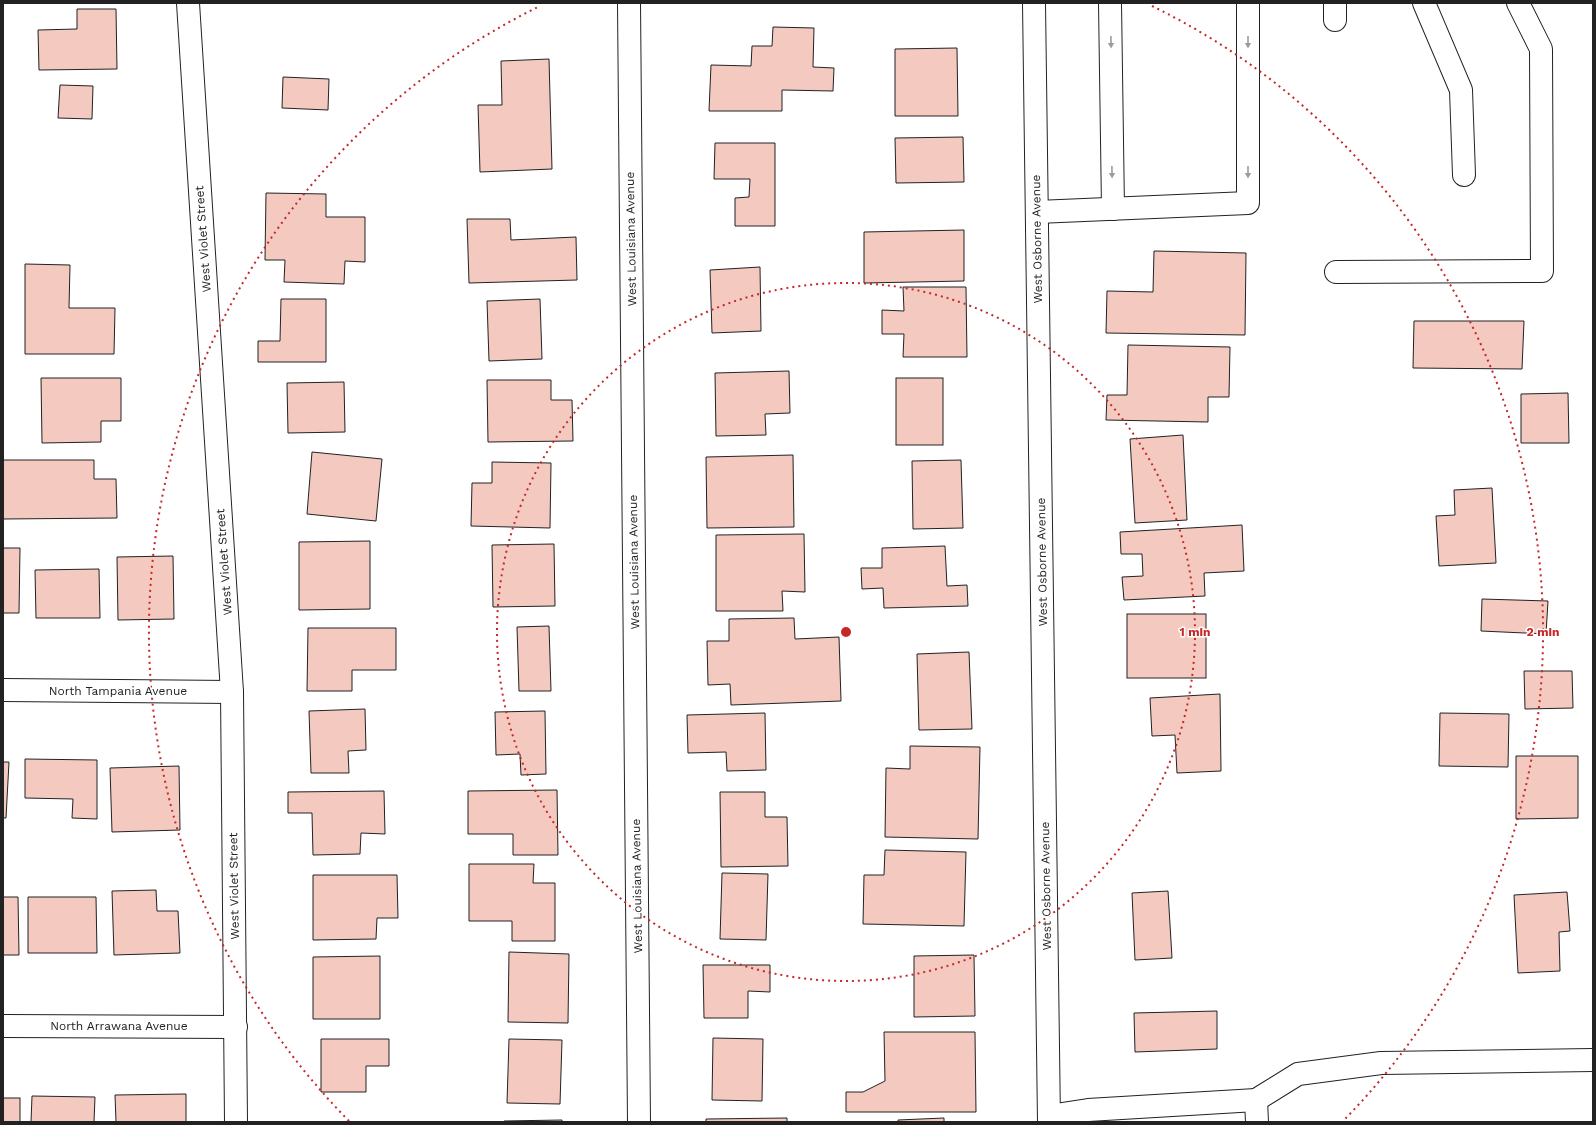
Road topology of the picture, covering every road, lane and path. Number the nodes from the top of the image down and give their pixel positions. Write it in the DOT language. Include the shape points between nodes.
graph roads {
  1 [pos="188,3"];
  2 [pos="629,3"];
  3 [pos="1034,3"];
  4 [pos="1110,3"];
  5 [pos="1248,3"];
  6 [pos="1424,3"];
  7 [pos="1518,3"];
  8 [pos="1464,175"];
  9 [pos="1113,209"];
  10 [pos="1037,212"];
  11 [pos="1336,272"];
  12 [pos="3,690"];
  13 [pos="232,692"];
  14 [pos="3,1026"];
  15 [pos="236,1027"];
  16 [pos="1593,1060"];
  17 [pos="1256,1100"];
  18 [pos="1049,1119"];
  19 [pos="236,1122"];
  20 [pos="639,1122"];
  21 [pos="1256,1122"];
  1 -- 13 [label="street, West Violet Street"];
  2 -- 20 [label="street, West Louisiana Avenue"];
  3 -- 10 [label="street, West Osborne Avenue"];
  4 -- 9 [label="street, one-way"];
  5 -- 9 [label="street, one-way" via="1248,203"];
  6 -- 8 [label="street" via="1461,90"];
  7 -- 11 [label="street" via="1541,49 1542,270"];
  9 -- 10 [label="street"];
  10 -- 18 [label="street, West Osborne Avenue"];
  12 -- 13 [label="street, North Tampania Avenue"];
  13 -- 15 [label="street, West Violet Street"];
  14 -- 15 [label="street, North Arrawana Avenue"];
  15 -- 19 [label="street, West Violet Street"];
  16 -- 17 [label="street" via="1382,1063 1298,1074"];
  17 -- 18 [label="street" via="1088,1110"];
  17 -- 21 [label="street"];
}
